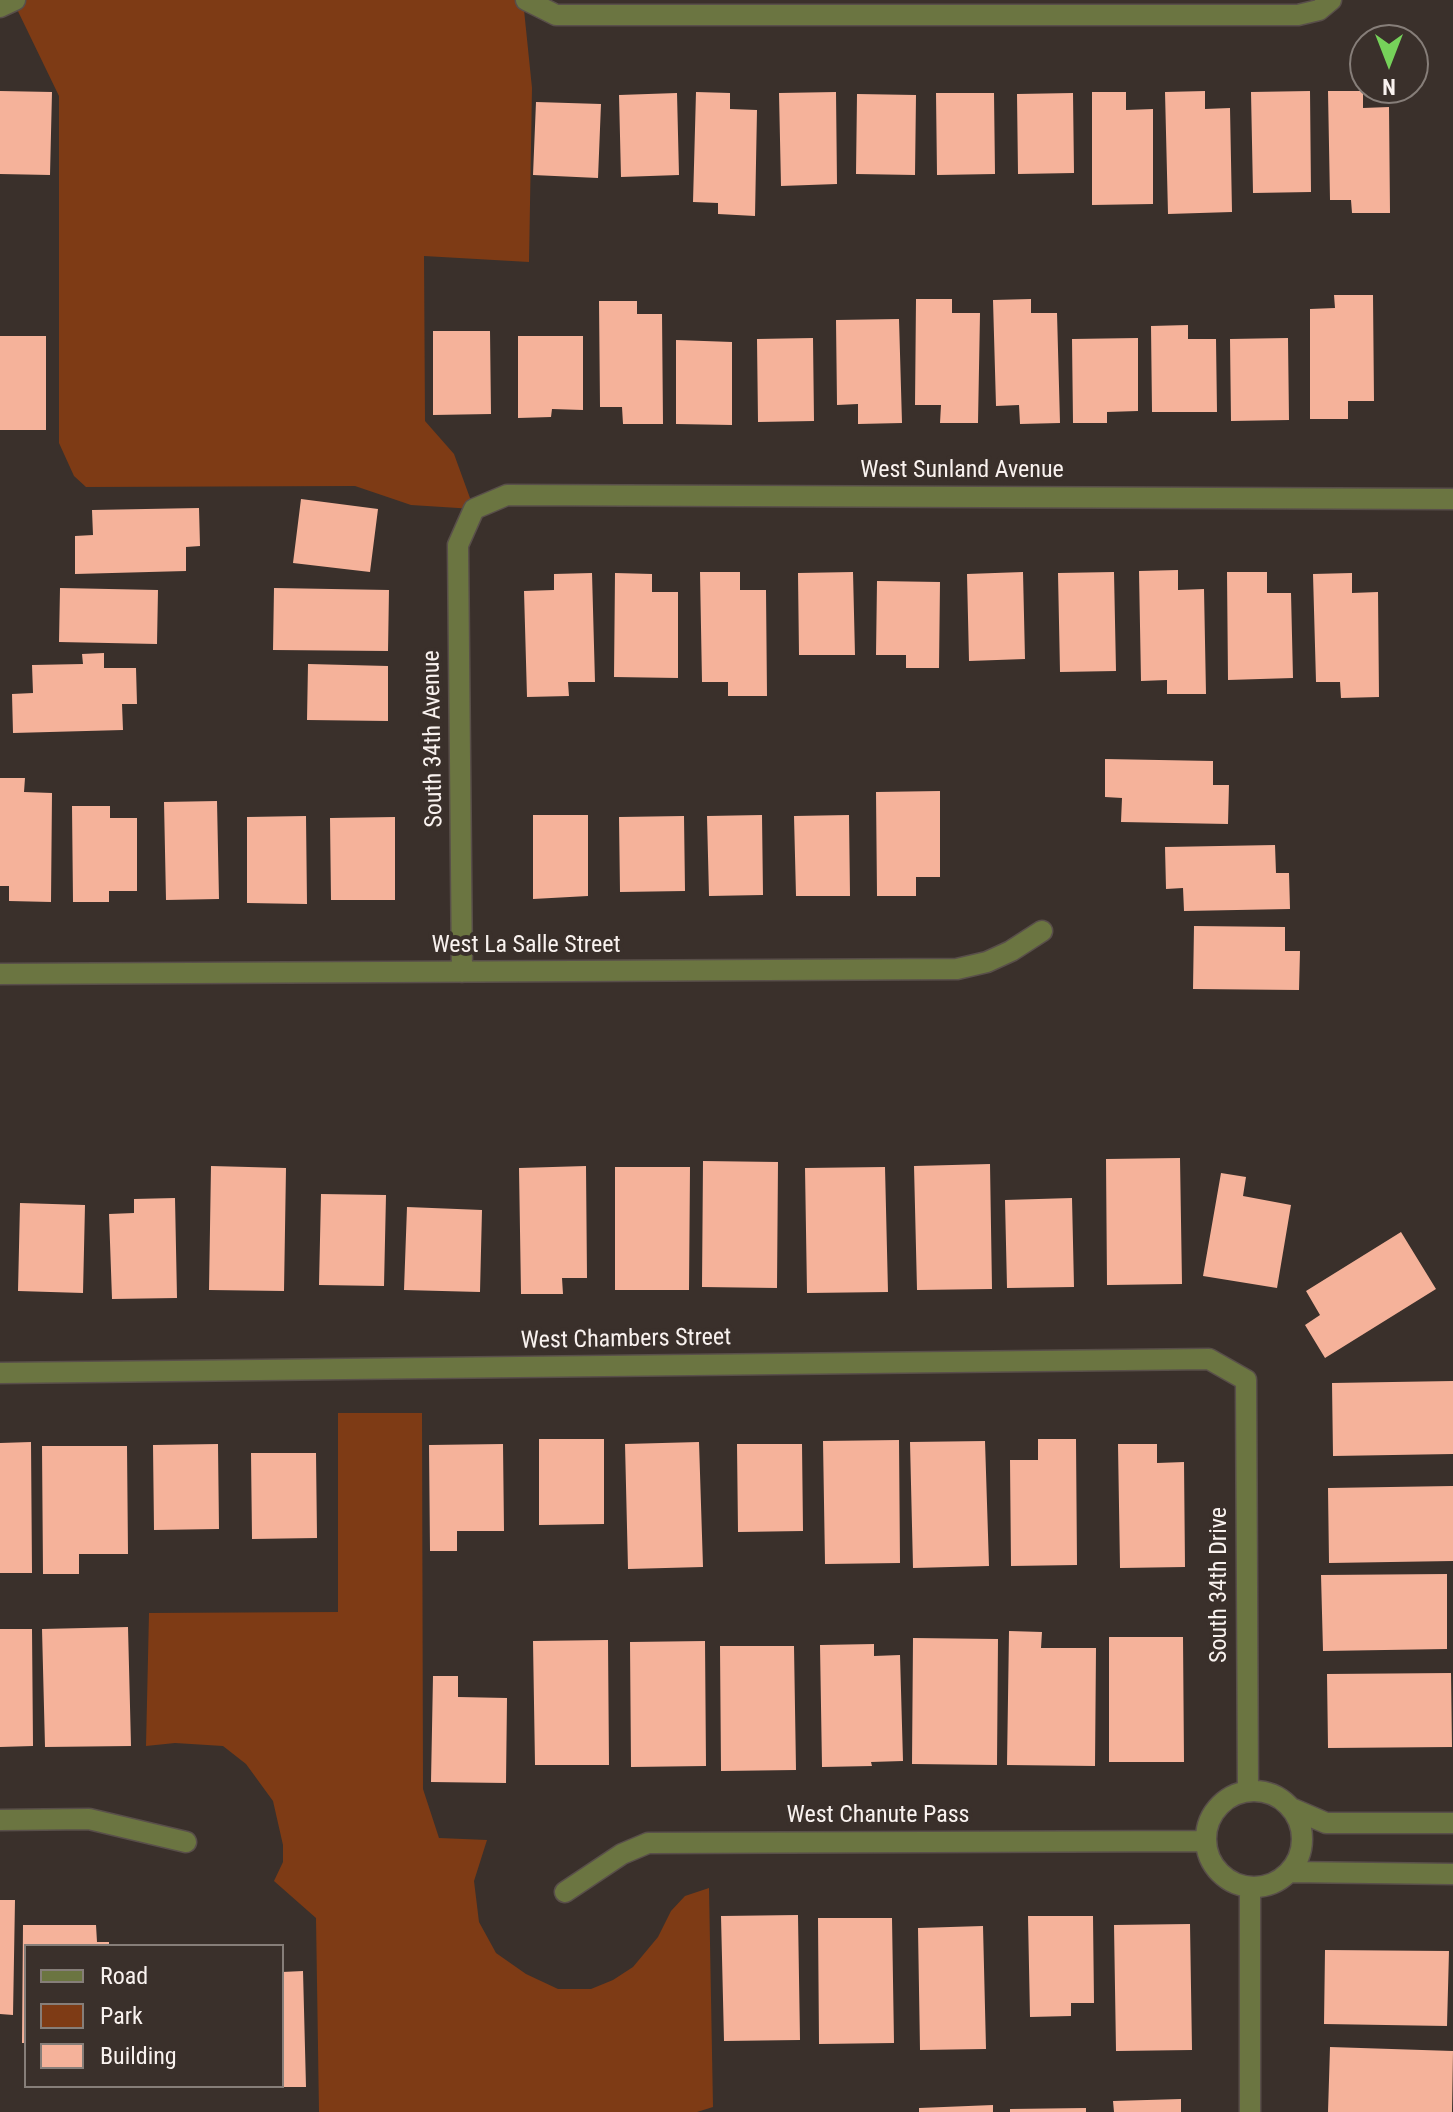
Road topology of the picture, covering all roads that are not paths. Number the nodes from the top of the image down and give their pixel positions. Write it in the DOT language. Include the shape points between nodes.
graph roads {
  1 [pos="526,0"];
  2 [pos="1331,0"];
  3 [pos="1453,499"];
  4 [pos="474,509"];
  5 [pos="1042,931"];
  6 [pos="462,972"];
  7 [pos="0,974"];
  8 [pos="0,1373"];
  9 [pos="1246,1380"];
  10 [pos="1248,1791"];
  11 [pos="1291,1808"];
  12 [pos="0,1820"];
  13 [pos="1453,1823"];
  14 [pos="1205,1841"];
  15 [pos="186,1842"];
  16 [pos="1289,1872"];
  17 [pos="1453,1874"];
  18 [pos="1250,1887"];
  19 [pos="565,1892"];
  20 [pos="1250,2112"];
  1 -- 2 [label="street" via="556,15 1298,15 1319,10"];
  3 -- 4 [label="street, West Sunland Avenue" via="507,495"];
  4 -- 6 [label="street, South 34th Avenue" via="458,545"];
  5 -- 6 [label="street, West La Salle Street" via="987,962 957,969"];
  6 -- 7 [label="street, West La Salle Street"];
  8 -- 9 [label="street, West Chambers Street" via="1209,1359"];
  9 -- 10 [label="street, South 34th Drive"];
  10 -- 11 [label="street" via="1264,1792"];
  10 -- 14 [label="street" via="1234,1795 1212,1814"];
  11 -- 13 [label="street" via="1326,1823"];
  11 -- 16 [label="street" via="1302,1848"];
  12 -- 15 [label="street" via="89,1819"];
  14 -- 18 [label="street" via="1214,1867"];
  14 -- 19 [label="street, West Chanute Pass" via="648,1843"];
  16 -- 17 [label="street"];
  16 -- 18 [label="street" via="1264,1886"];
  18 -- 20 [label="street"];
}
